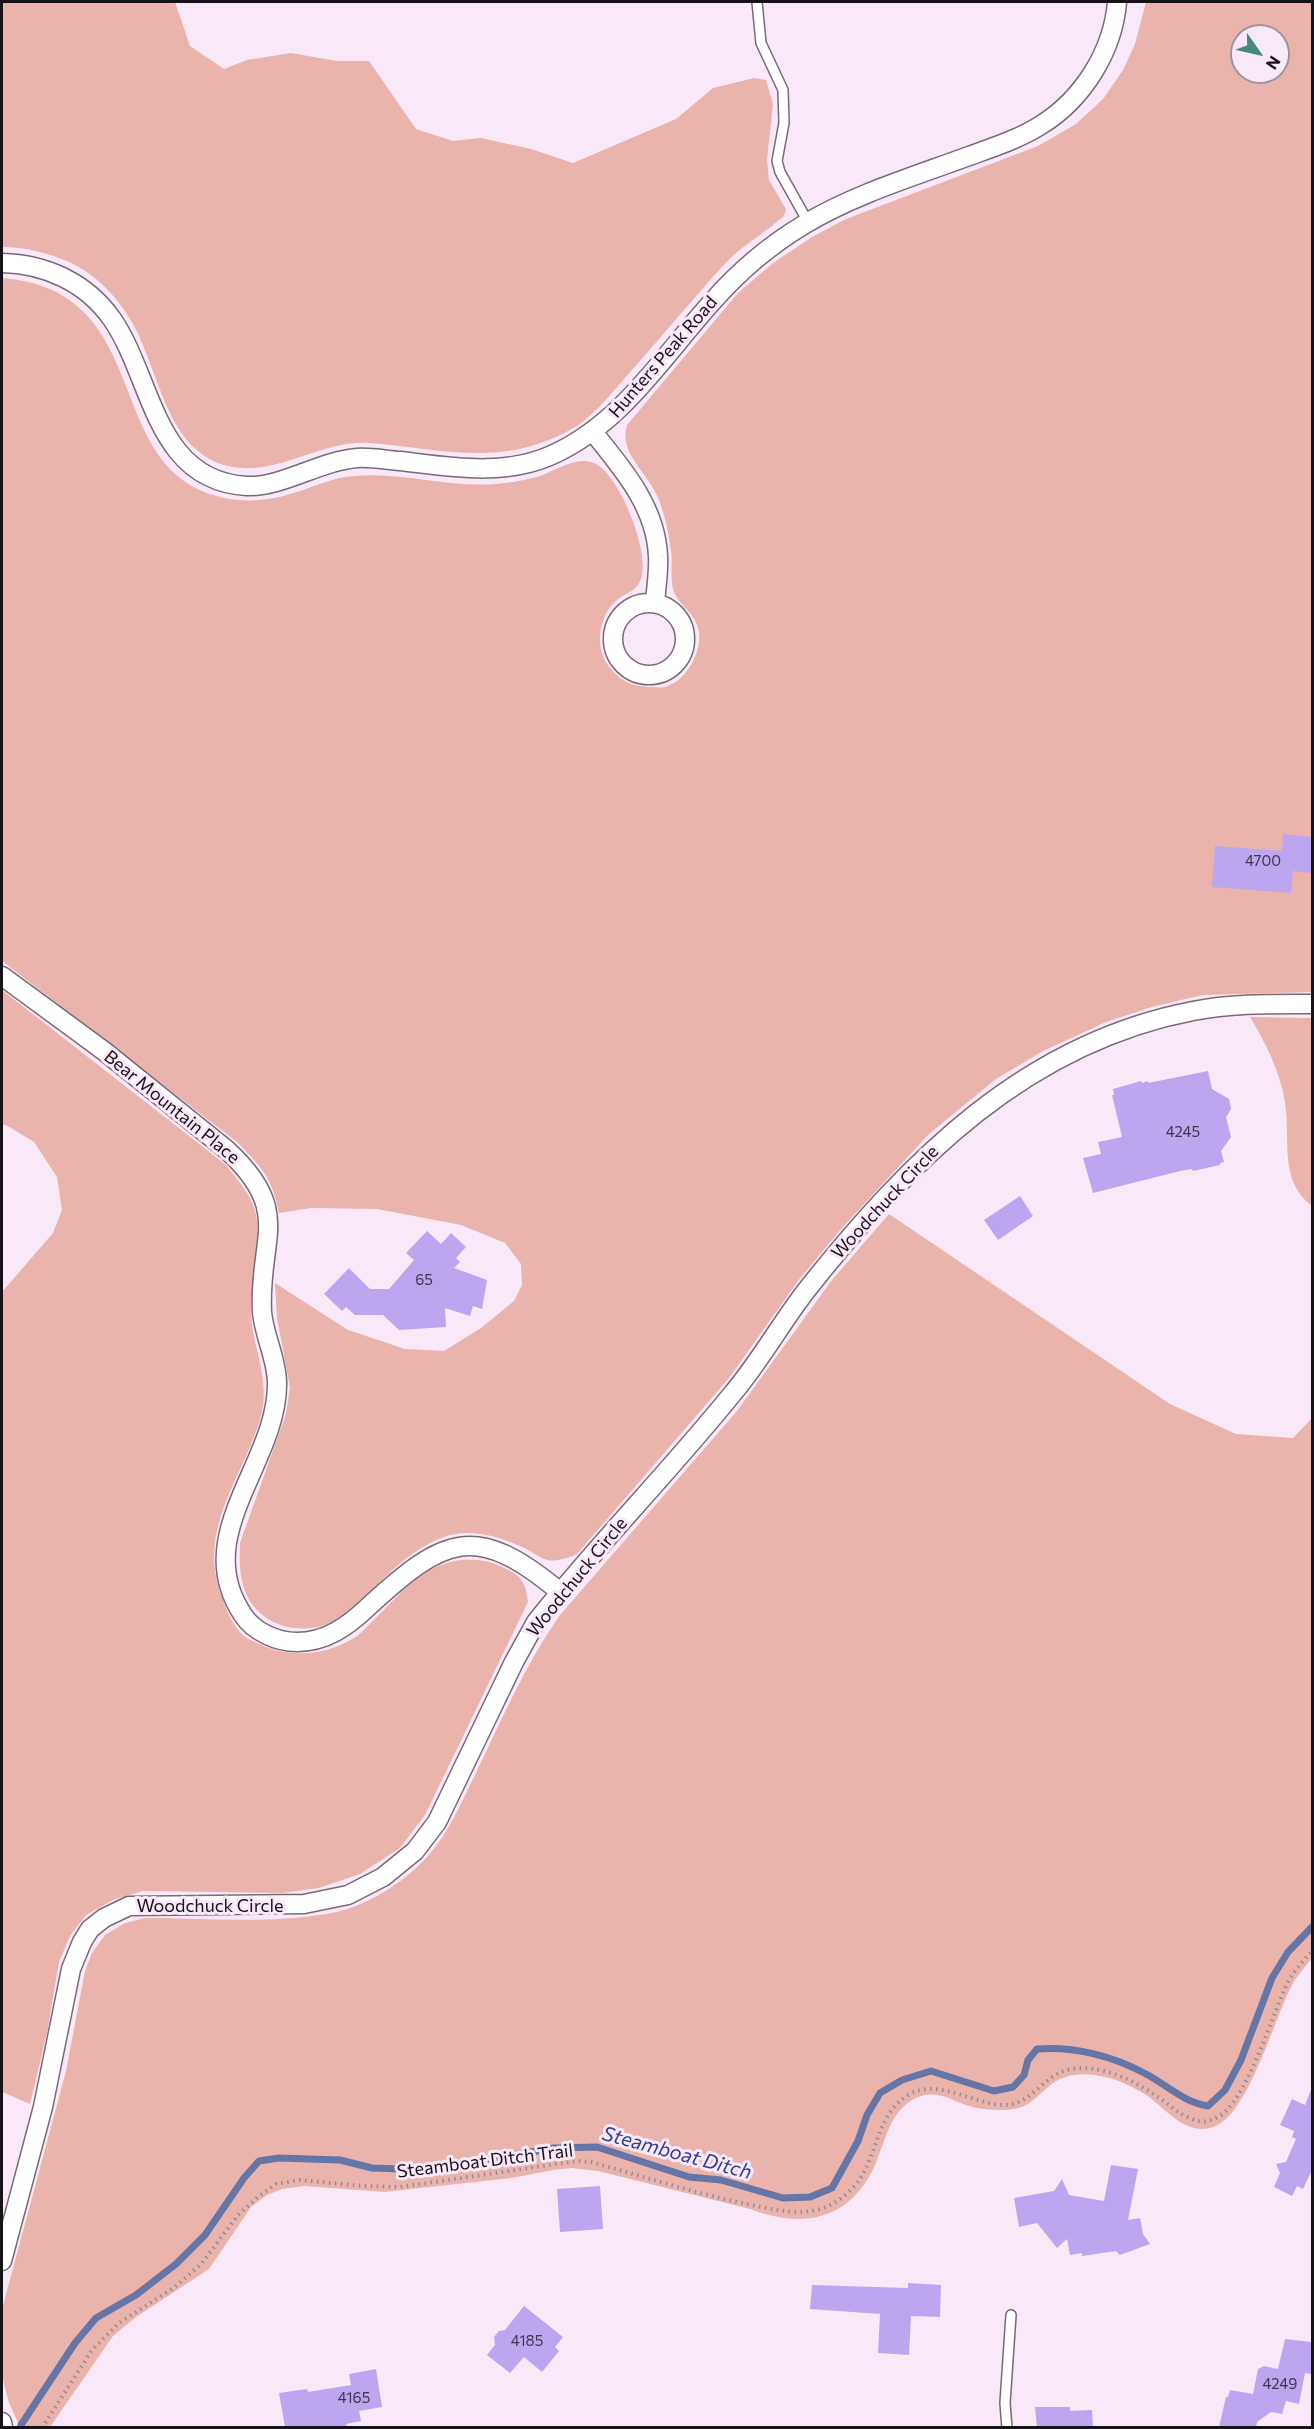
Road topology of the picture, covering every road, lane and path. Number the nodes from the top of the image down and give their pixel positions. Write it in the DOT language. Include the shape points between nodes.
graph roads {
  1 [pos="757,2"];
  2 [pos="1118,2"];
  3 [pos="808,222"];
  4 [pos="2,263"];
  5 [pos="593,432"];
  6 [pos="655,603"];
  7 [pos="2,976"];
  8 [pos="1312,1004"];
  9 [pos="560,1592"];
  10 [pos="1312,1951"];
  11 [pos="2,2261"];
  12 [pos="1011,2314"];
  13 [pos="2,2422"];
  14 [pos="3,2427"];
  15 [pos="42,2427"];
  16 [pos="1006,2427"];
  1 -- 3 [label="lane" via="761,43 783,90 784,123 777,160"];
  2 -- 3 [label="street, Hunters Peak Road" via="1109,43 1094,72 1071,101 1044,123"];
  3 -- 5 [label="street, Hunters Peak Road" via="743,270 627,402"];
  4 -- 5 [label="street, Hunters Peak Road" via="57,273 99,303 113,320 171,444 186,462 222,482 249,486 359,458 497,468 552,455"];
  5 -- 6 [label="street" via="648,510 658,556"];
  6 -- 6 [label="street" via="639,603 616,622 615,652 636,673 666,671 678,662 685,648 680,618"];
  7 -- 9 [label="street, Bear Mountain Place" via="227,1149 243,1164 264,1197 269,1215 262,1313 277,1392 268,1432 231,1523 225,1559 231,1592 246,1620 276,1639 320,1640 356,1619 418,1563 454,1547 498,1550"];
  8 -- 9 [label="street, Woodchuck Circle" via="1218,1007 1143,1024 1057,1060 989,1102 937,1146 835,1257 735,1391"];
  9 -- 11 [label="street, Woodchuck Circle" via="524,1642 437,1822 415,1851 383,1877 348,1895 304,1904 129,1906 90,1929 72,1969 43,2107"];
  10 -- 15 [label="path, Steamboat Ditch Trail" via="1286,1986 1233,2103 1221,2116 1207,2122 1193,2120 1123,2078 1078,2067 1047,2080 1025,2101 1006,2105 934,2089 912,2092 894,2106 883,2124 860,2179 844,2197 820,2209 774,2210 694,2193 591,2162 400,2187 300,2180 276,2184 238,2215 202,2263 175,2287 119,2323 92,2350"];
  12 -- 16 [label="lane"];
  13 -- 14 [label="street"];
}
